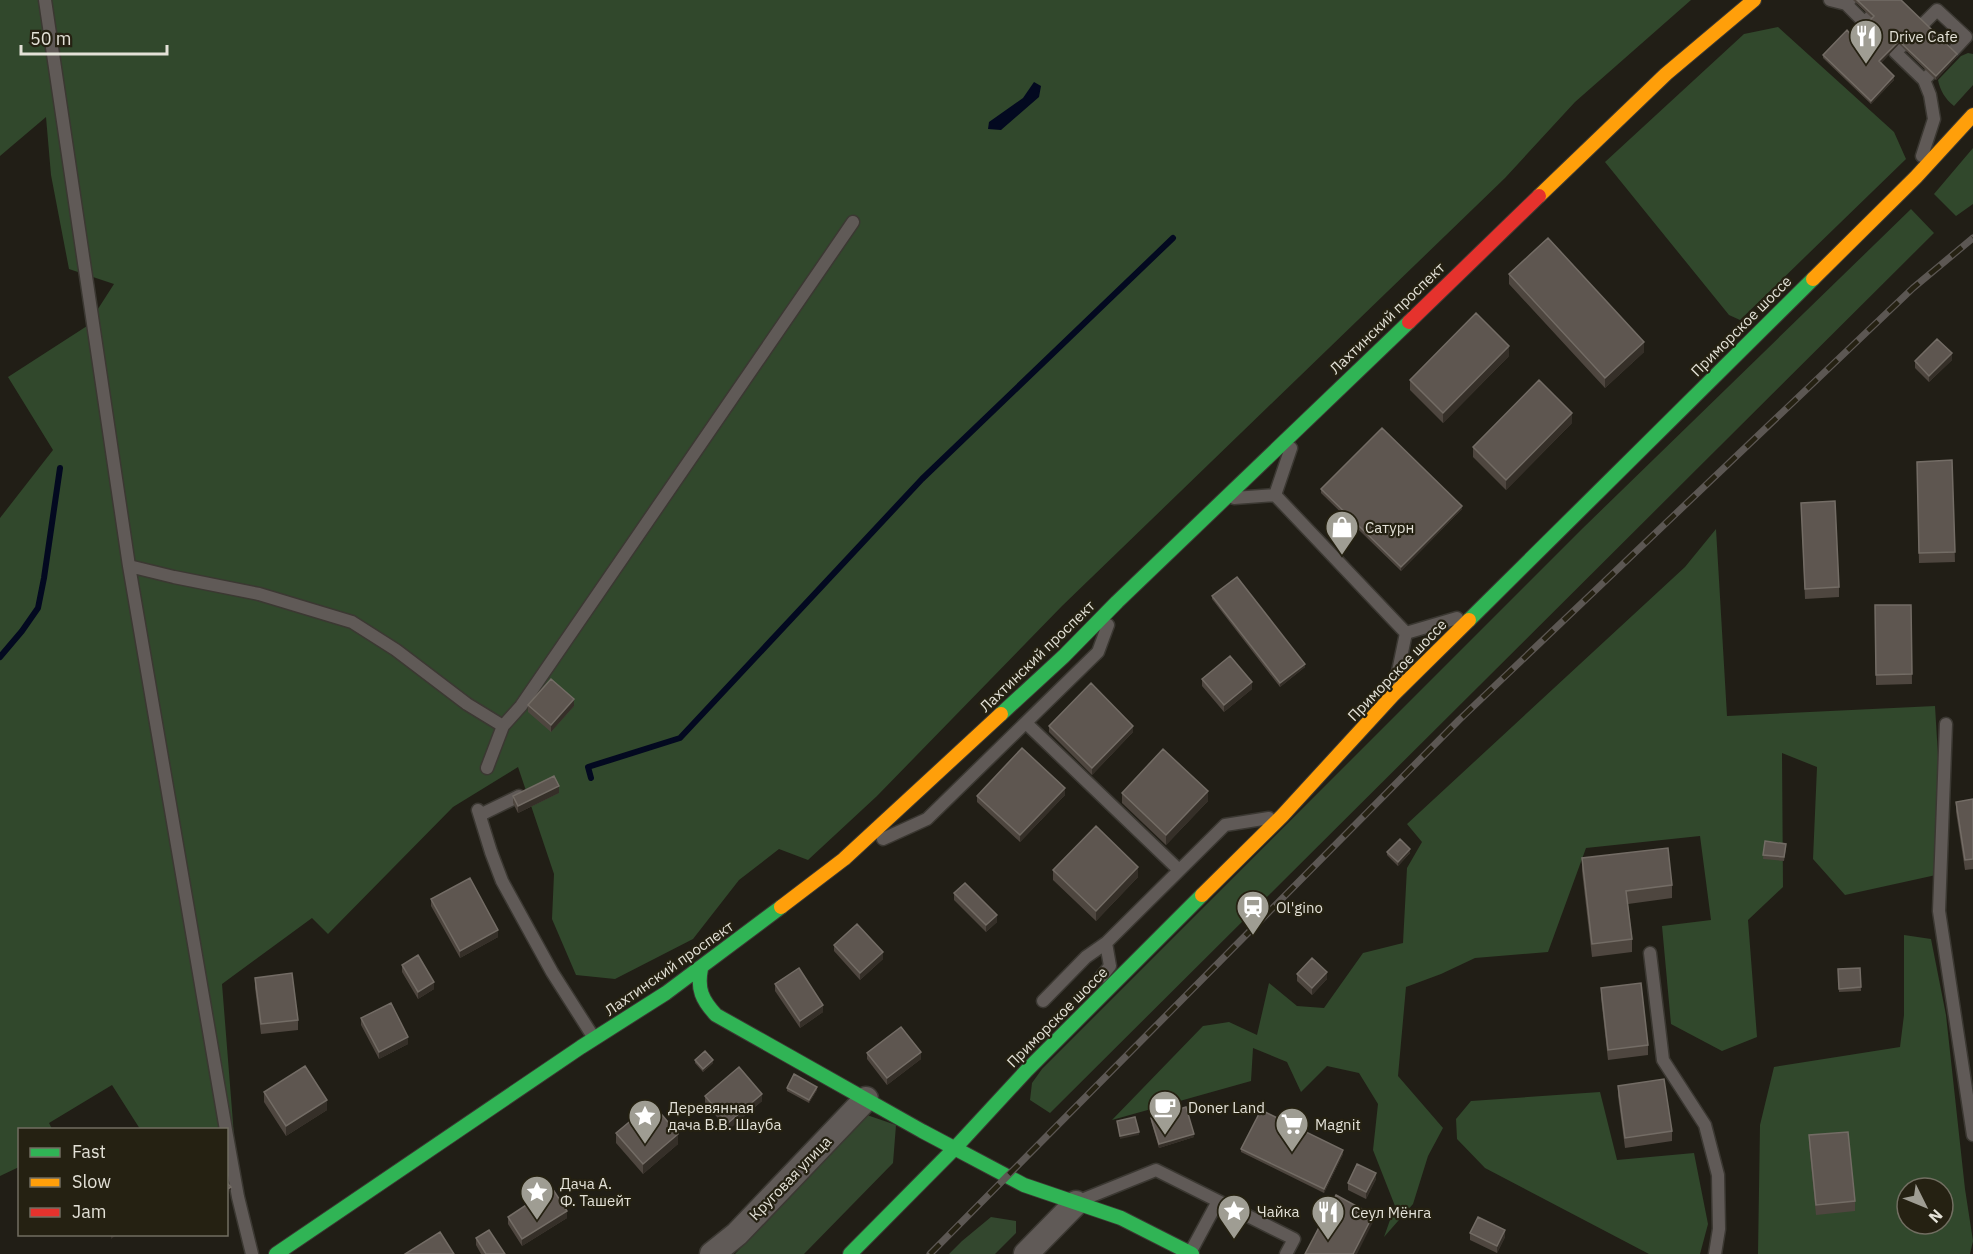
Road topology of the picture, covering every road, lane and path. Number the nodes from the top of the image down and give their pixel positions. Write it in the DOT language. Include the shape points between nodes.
graph roads {
  1 [pos="45,0"];
  2 [pos="1830,0"];
  3 [pos="1927,0"];
  4 [pos="1848,2"];
  5 [pos="1759,3"];
  6 [pos="1937,10"];
  7 [pos="1870,17"];
  8 [pos="1923,24"];
  9 [pos="1969,40"];
  10 [pos="1901,46"];
  11 [pos="1952,52"];
  12 [pos="1973,115"];
  13 [pos="1916,177"];
  14 [pos="853,222"];
  15 [pos="1297,428"];
  16 [pos="1275,495"];
  17 [pos="1224,498"];
  18 [pos="129,566"];
  19 [pos="1117,602"];
  20 [pos="1475,613"];
  21 [pos="1406,633"];
  22 [pos="1393,695"];
  23 [pos="1026,723"];
  24 [pos="1946,724"];
  25 [pos="503,726"];
  26 [pos="486,768"];
  27 [pos="519,796"];
  28 [pos="1282,816"];
  29 [pos="848,856"];
  30 [pos="1179,870"];
  31 [pos="1106,943"];
  32 [pos="1650,953"];
  33 [pos="700,969"];
  34 [pos="1043,1001"];
  35 [pos="595,1039"];
  36 [pos="1027,1070"];
  37 [pos="866,1100"];
  38 [pos="226,1128"];
  39 [pos="1973,1135"];
  40 [pos="228,1141"];
  41 [pos="955,1148"];
  42 [pos="1218,1201"];
  43 [pos="1076,1203"];
  44 [pos="1191,1253"];
  45 [pos="252,1254"];
  46 [pos="276,1254"];
  47 [pos="712,1254"];
  48 [pos="850,1254"];
  49 [pos="1026,1254"];
  50 [pos="1286,1254"];
  51 [pos="1715,1254"];
  1 -- 18 [label="lane"];
  2 -- 4 [label="lane"];
  3 -- 6 [label="lane"];
  4 -- 7 [label="lane" via="1865,23"];
  5 -- 15 [label="main road, Лахтинский проспект" via="1675,65"];
  6 -- 8 [label="lane"];
  6 -- 9 [label="lane"];
  9 -- 11 [label="lane"];
  10 -- 13 [label="lane" via="1896,52 1927,77 1934,119"];
  12 -- 13 [label="main road, Приморское шоссе"];
  13 -- 20 [label="main road, Приморское шоссе"];
  14 -- 25 [label="lane" via="521,706"];
  15 -- 16 [label="lane"];
  15 -- 17 [label="main road, Лахтинский проспект"];
  16 -- 17 [label="lane"];
  16 -- 21 [label="lane"];
  17 -- 19 [label="main road, Лахтинский проспект"];
  18 -- 25 [label="lane" via="259,594 352,622"];
  18 -- 38 [label="lane"];
  19 -- 23 [label="lane" via="1098,652"];
  19 -- 29 [label="main road, Лахтинский проспект"];
  20 -- 21 [label="lane"];
  20 -- 22 [label="main road, Приморское шоссе"];
  21 -- 22 [label="lane"];
  22 -- 28 [label="main road, Приморское шоссе"];
  23 -- 29 [label="lane" via="927,819"];
  23 -- 30 [label="lane"];
  24 -- 39 [label="lane" via="1939,911"];
  25 -- 26 [label="lane"];
  27 -- 35 [label="lane" via="479,813 491,852 502,881 552,972"];
  28 -- 30 [label="lane" via="1225,825"];
  28 -- 36 [label="main road, Приморское шоссе"];
  29 -- 33 [label="main road, Лахтинский проспект"];
  30 -- 31 [label="lane"];
  31 -- 34 [label="lane" via="1086,957"];
  31 -- 36 [label="lane" via="1110,966"];
  32 -- 51 [label="lane" via="1663,1060 1706,1125 1718,1175 1719,1229"];
  33 -- 35 [label="main road, Лахтинский проспект"];
  33 -- 37 [label="main road" via="697,985 703,1001 716,1015"];
  35 -- 46 [label="main road, Лахтинский проспект"];
  36 -- 41 [label="main road, Приморское шоссе"];
  37 -- 41 [label="main road"];
  37 -- 47 [label="street, Круговая улица" via="737,1234"];
  40 -- 45 [label="lane"];
  41 -- 43 [label="main road" via="1023,1185"];
  41 -- 48 [label="main road, Приморское шоссе"];
  42 -- 43 [label="lane" via="1156,1170"];
  42 -- 44 [label="lane"];
  42 -- 50 [label="lane" via="1294,1239"];
  43 -- 44 [label="main road" via="1121,1218"];
  43 -- 49 [label="street"];
}
